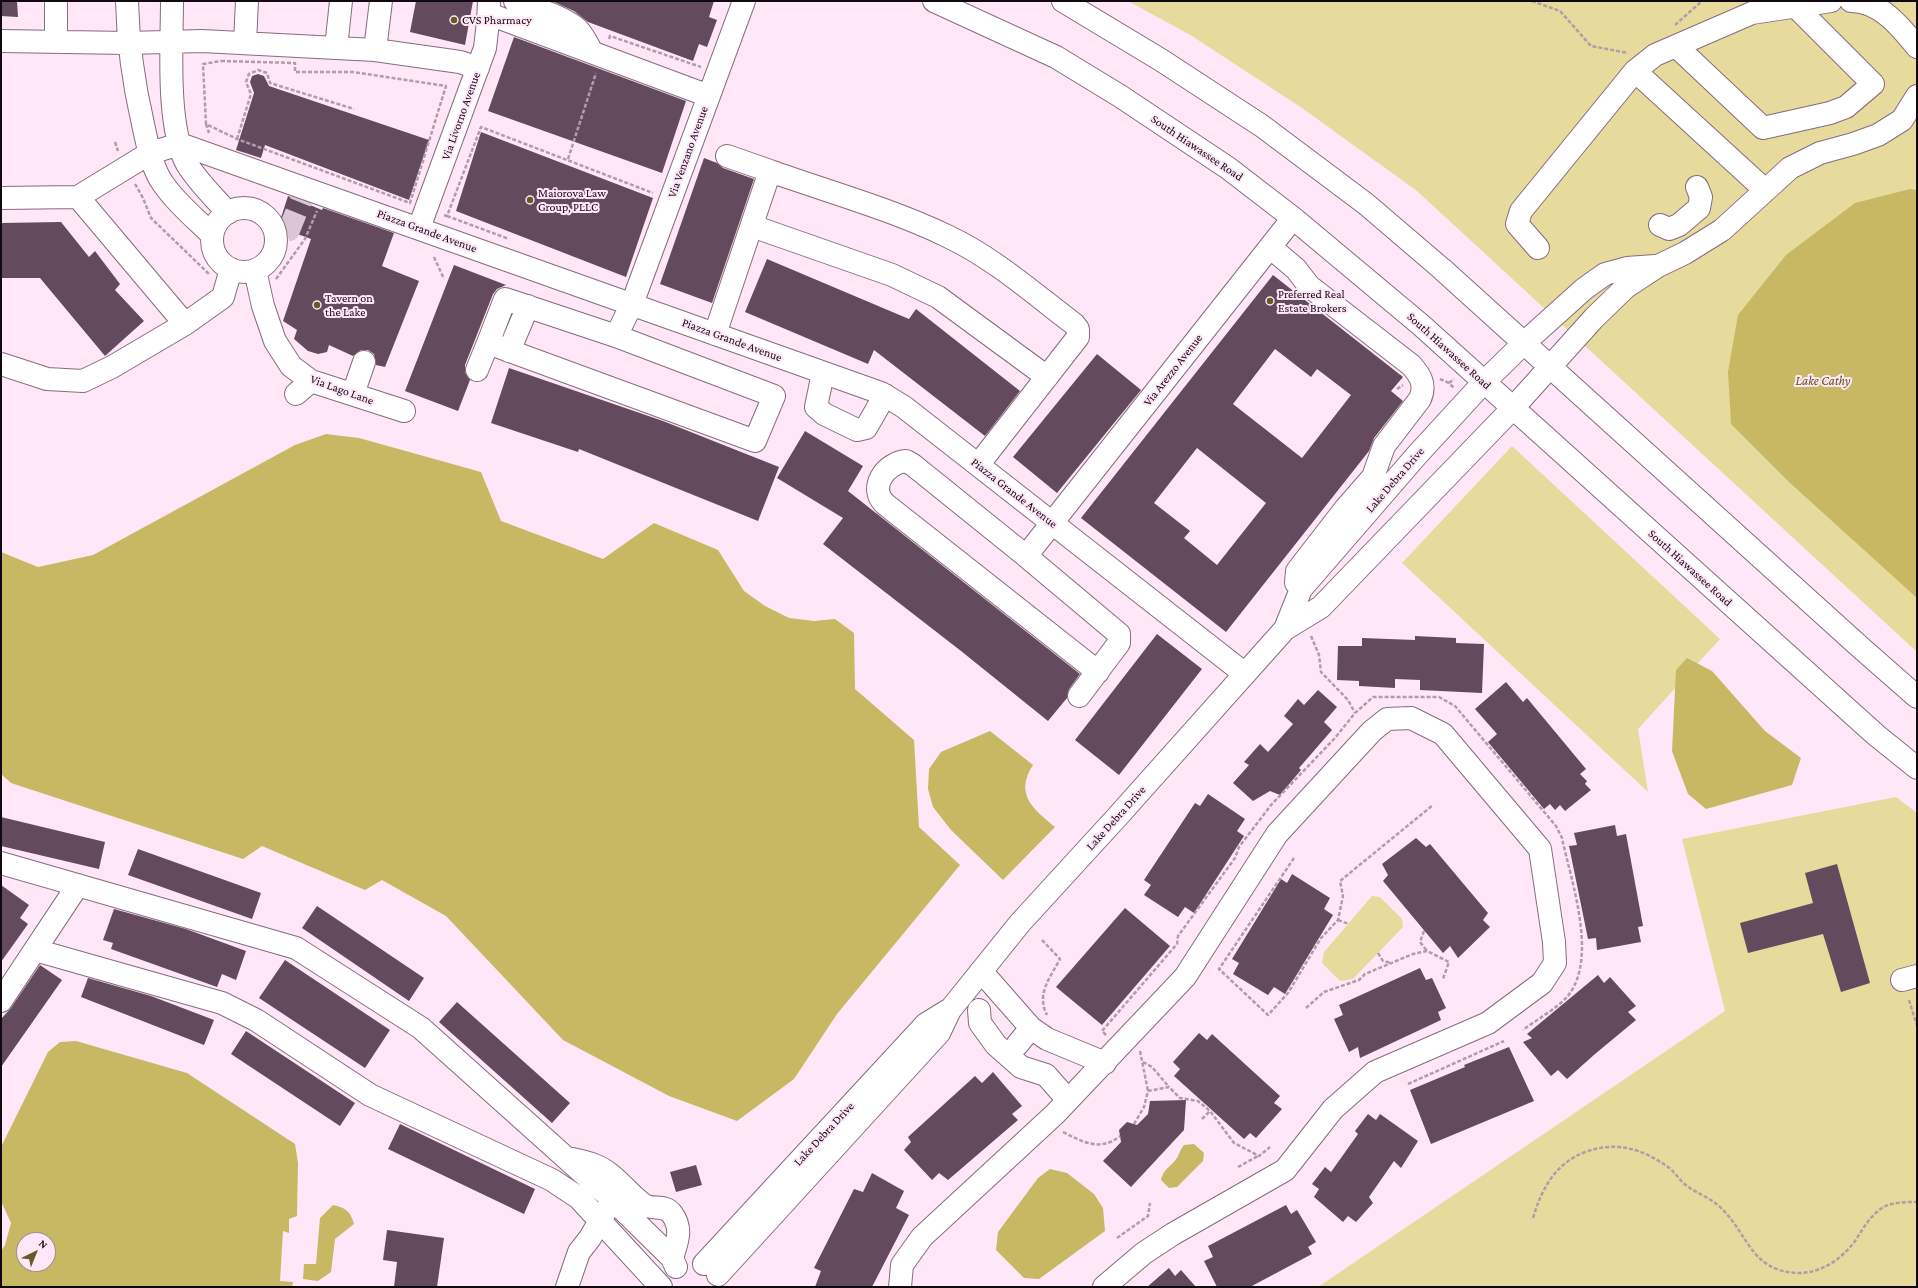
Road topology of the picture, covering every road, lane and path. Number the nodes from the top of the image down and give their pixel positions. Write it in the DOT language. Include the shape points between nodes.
graph roads {
  1 [pos="56,1"];
  2 [pos="127,1"];
  3 [pos="172,1"];
  4 [pos="247,1"];
  5 [pos="341,1"];
  6 [pos="381,1"];
  7 [pos="515,1"];
  8 [pos="744,1"];
  9 [pos="934,1"];
  10 [pos="1063,1"];
  11 [pos="1532,1"];
  12 [pos="1702,1"];
  13 [pos="1831,1"];
  14 [pos="1851,1"];
  15 [pos="489,7"];
  16 [pos="1796,7"];
  17 [pos="1673,38"];
  18 [pos="1,41"];
  19 [pos="56,42"];
  20 [pos="172,42"];
  21 [pos="128,43"];
  22 [pos="246,43"];
  23 [pos="1917,47"];
  24 [pos="336,48"];
  25 [pos="375,50"];
  26 [pos="597,54"];
  27 [pos="257,62"];
  28 [pos="1632,62"];
  29 [pos="478,68"];
  30 [pos="703,68"];
  31 [pos="258,70"];
  32 [pos="708,96"];
  33 [pos="1917,96"];
  34 [pos="354,109"];
  35 [pos="206,124"];
  36 [pos="209,133"];
  37 [pos="237,139"];
  38 [pos="180,144"];
  39 [pos="150,153"];
  40 [pos="216,156"];
  41 [pos="727,156"];
  42 [pos="568,159"];
  43 [pos="770,172"];
  44 [pos="134,184"];
  45 [pos="202,184"];
  46 [pos="1697,187"];
  47 [pos="1765,190"];
  48 [pos="655,194"];
  49 [pos="78,197"];
  50 [pos="1,198"];
  51 [pos="320,203"];
  52 [pos="228,213"];
  53 [pos="442,214"];
  54 [pos="447,216"];
  55 [pos="1293,218"];
  56 [pos="1660,225"];
  57 [pos="752,226"];
  58 [pos="419,228"];
  59 [pos="212,235"];
  60 [pos="512,240"];
  61 [pos="1270,247"];
  62 [pos="1538,248"];
  63 [pos="434,257"];
  64 [pos="1658,266"];
  65 [pos="232,269"];
  66 [pos="255,270"];
  67 [pos="206,272"];
  68 [pos="444,279"];
  69 [pos="274,282"];
  70 [pos="632,304"];
  71 [pos="528,306"];
  72 [pos="185,324"];
  73 [pos="715,334"];
  74 [pos="616,336"];
  75 [pos="488,343"];
  76 [pos="1524,343"];
  77 [pos="508,351"];
  78 [pos="364,362"];
  79 [pos="1,364"];
  80 [pos="1549,367"];
  81 [pos="477,370"];
  82 [pos="823,373"];
  83 [pos="1047,377"];
  84 [pos="1484,382"];
  85 [pos="352,394"];
  86 [pos="886,396"];
  87 [pos="1513,408"];
  88 [pos="404,411"];
  89 [pos="978,465"];
  90 [pos="1369,510"];
  91 [pos="1053,523"];
  92 [pos="1392,533"];
  93 [pos="1026,556"];
  94 [pos="1301,589"];
  95 [pos="1321,607"];
  96 [pos="1285,629"];
  97 [pos="1311,636"];
  98 [pos="1098,672"];
  99 [pos="1245,674"];
  100 [pos="1079,696"];
  101 [pos="1917,697"];
  102 [pos="1355,712"];
  103 [pos="1917,768"];
  104 [pos="1433,805"];
  105 [pos="1294,858"];
  106 [pos="1,863"];
  107 [pos="78,885"];
  108 [pos="1338,920"];
  109 [pos="1349,924"];
  110 [pos="1424,931"];
  111 [pos="1042,940"];
  112 [pos="35,950"];
  113 [pos="1427,951"];
  114 [pos="1378,953"];
  115 [pos="1392,963"];
  116 [pos="981,971"];
  117 [pos="1443,979"];
  118 [pos="1909,986"];
  119 [pos="1,1001"];
  120 [pos="955,1004"];
  121 [pos="1306,1008"];
  122 [pos="979,1010"];
  123 [pos="1041,1024"];
  124 [pos="1917,1026"];
  125 [pos="1137,1029"];
  126 [pos="1523,1030"];
  127 [pos="1504,1041"];
  128 [pos="1017,1045"];
  129 [pos="1120,1048"];
  130 [pos="1142,1062"];
  131 [pos="1105,1063"];
  132 [pos="1046,1075"];
  133 [pos="1408,1084"];
  134 [pos="1169,1087"];
  135 [pos="1148,1091"];
  136 [pos="1068,1100"];
  137 [pos="1210,1111"];
  138 [pos="1202,1119"];
  139 [pos="1045,1123"];
  140 [pos="1134,1124"];
  141 [pos="1120,1136"];
  142 [pos="1270,1147"];
  143 [pos="1259,1156"];
  144 [pos="566,1158"];
  145 [pos="1238,1167"];
  146 [pos="552,1180"];
  147 [pos="617,1193"];
  148 [pos="1917,1202"];
  149 [pos="1150,1203"];
  150 [pos="641,1215"];
  151 [pos="1533,1218"];
  152 [pos="595,1230"];
  153 [pos="1117,1238"];
  154 [pos="621,1242"];
  155 [pos="674,1262"];
  156 [pos="714,1275"];
  157 [pos="572,1281"];
  158 [pos="553,1287"];
  159 [pos="662,1287"];
  160 [pos="900,1287"];
  161 [pos="1104,1287"];
  1 -- 19 [label="street"];
  2 -- 21 [label="street"];
  3 -- 20 [label="street"];
  4 -- 22 [label="street"];
  5 -- 24 [label="street"];
  6 -- 25 [label="street"];
  7 -- 26 [label="street" via="566,21 576,28"];
  8 -- 32 [label="street, Via Venzano Avenue"];
  9 -- 55 [label="street, South Hiawassee Road" via="1056,57 1228,168"];
  10 -- 76 [label="street" via="1161,60 1262,126 1366,204"];
  11 -- 28 [label="path" via="1560,11 1591,46"];
  12 -- 17 [label="path"];
  13 -- 16 [label="street"];
  14 -- 23 [label="street" via="1878,8 1899,24"];
  15 -- 26 [label="street"];
  15 -- 29 [label="street, Via Livorno Avenue" via="485,48"];
  16 -- 17 [label="street" via="1752,13"];
  16 -- 17 [label="street" via="1873,84 1846,107 1763,128"];
  17 -- 28 [label="street" via="1655,55"];
  18 -- 19 [label="street"];
  19 -- 21 [label="street"];
  20 -- 21 [label="street"];
  20 -- 22 [label="street"];
  20 -- 38 [label="street" via="172,93"];
  21 -- 39 [label="street"];
  22 -- 24 [label="street"];
  24 -- 25 [label="street"];
  25 -- 29 [label="street" via="460,62"];
  26 -- 30 [label="path" via="610,36"];
  26 -- 32 [label="street"];
  26 -- 42 [label="path"];
  27 -- 31 [label="path"];
  27 -- 35 [label="path" via="221,61 203,64"];
  27 -- 37 [label="path" via="295,63 295,72 353,72 446,86 410,202"];
  28 -- 47 [label="street"];
  28 -- 62 [label="street" via="1522,211 1517,224"];
  29 -- 58 [label="street, Via Livorno Avenue"];
  31 -- 34 [label="path" via="267,73 270,83"];
  31 -- 37 [label="path" via="249,74 246,82 251,94"];
  32 -- 70 [label="street, Via Venzano Avenue"];
  33 -- 47 [label="street" via="1902,120 1878,135 1820,153 1790,168"];
  35 -- 36 [label="path"];
  35 -- 37 [label="path"];
  38 -- 39 [label="street"];
  38 -- 40 [label="street, Piazza Grande Avenue"];
  38 -- 45 [label="street" via="186,163"];
  39 -- 49 [label="street"];
  39 -- 59 [label="street" via="160,179"];
  40 -- 45 [label="street" via="202,171"];
  40 -- 58 [label="street, Piazza Grande Avenue"];
  41 -- 43 [label="street"];
  42 -- 48 [label="path"];
  42 -- 54 [label="path" via="481,127"];
  43 -- 57 [label="street"];
  43 -- 83 [label="street" via="869,205 947,236 1004,270 1074,324 1078,330 1078,337"];
  44 -- 67 [label="path" via="151,218"];
  45 -- 52 [label="street"];
  46 -- 56 [label="street" via="1701,197 1699,208 1679,225 1669,229"];
  47 -- 64 [label="street" via="1722,230"];
  49 -- 50 [label="street"];
  49 -- 72 [label="street"];
  51 -- 69 [label="path" via="305,240"];
  52 -- 59 [label="street" via="219,220"];
  52 -- 66 [label="street" via="240,209 256,211 280,234 272,254"];
  53 -- 54 [label="path"];
  54 -- 60 [label="path"];
  55 -- 61 [label="street, Via Arezzo Avenue"];
  55 -- 84 [label="street, South Hiawassee Road" via="1422,325"];
  57 -- 73 [label="street"];
  57 -- 83 [label="street" via="892,275 938,297"];
  58 -- 70 [label="street, Piazza Grande Avenue"];
  59 -- 65 [label="street" via="216,256"];
  61 -- 91 [label="street, Via Arezzo Avenue"];
  61 -- 94 [label="street" via="1296,268 1309,286 1410,365 1419,374 1423,384 1420,399 1382,449 1373,477 1297,571 1296,582"];
  63 -- 68 [label="path"];
  64 -- 76 [label="street, Lake Debra Drive" via="1628,268 1605,274 1584,289"];
  64 -- 80 [label="street, Lake Debra Drive" via="1626,287"];
  65 -- 66 [label="street"];
  65 -- 72 [label="street" via="223,297"];
  66 -- 85 [label="street, Via Lago Lane" via="263,306 275,341 303,387"];
  70 -- 73 [label="street, Piazza Grande Avenue"];
  70 -- 74 [label="street, Via Venzano Avenue"];
  71 -- 74 [label="street"];
  71 -- 75 [label="street" via="505,299"];
  71 -- 77 [label="street"];
  72 -- 79 [label="street" via="83,381 46,379"];
  73 -- 82 [label="street, Piazza Grande Avenue"];
  74 -- 77 [label="street" via="774,396 755,441"];
  75 -- 77 [label="street"];
  75 -- 81 [label="street"];
  76 -- 80 [label="street"];
  76 -- 84 [label="street, Lake Debra Drive"];
  78 -- 85 [label="street"];
  80 -- 87 [label="street, Lake Debra Drive"];
  80 -- 101 [label="street"];
  82 -- 86 [label="street, Piazza Grande Avenue"];
  82 -- 86 [label="street" via="816,407 824,414 857,430 866,428"];
  83 -- 89 [label="street"];
  84 -- 87 [label="street, South Hiawassee Road"];
  84 -- 90 [label="street, Lake Debra Drive"];
  85 -- 88 [label="street, Via Lago Lane"];
  86 -- 89 [label="street, Piazza Grande Avenue"];
  87 -- 92 [label="street, Lake Debra Drive"];
  87 -- 103 [label="street, South Hiawassee Road" via="1870,730"];
  89 -- 91 [label="street, Piazza Grande Avenue"];
  90 -- 92 [label="street"];
  90 -- 94 [label="street, Lake Debra Drive"];
  91 -- 93 [label="street, Via Arezzo Avenue"];
  91 -- 99 [label="street, Piazza Grande Avenue"];
  92 -- 95 [label="street, Lake Debra Drive"];
  93 -- 98 [label="street" via="1119,634 1119,643"];
  93 -- 98 [label="street" via="906,461 893,465 880,479 878,492 885,504"];
  94 -- 95 [label="street"];
  94 -- 96 [label="street, Lake Debra Drive"];
  95 -- 96 [label="street, Lake Debra Drive"];
  96 -- 99 [label="street, Lake Debra Drive"];
  97 -- 102 [label="path" via="1319,655 1321,672 1348,700"];
  98 -- 100 [label="street"];
  99 -- 116 [label="street, Lake Debra Drive" via="1020,923"];
  102 -- 126 [label="path" via="1373,697 1439,697 1455,706 1556,826 1562,838 1583,936 1582,960 1577,980 1566,997"];
  102 -- 129 [label="path" via="1335,738 1272,805 1239,847 1235,858 1178,936 1177,944 1102,1031"];
  104 -- 108 [label="path" via="1340,881 1343,896"];
  105 -- 108 [label="path" via="1219,969 1268,1016 1288,993 1322,938"];
  106 -- 107 [label="street"];
  107 -- 112 [label="street"];
  107 -- 144 [label="street" via="296,948 421,1028"];
  108 -- 109 [label="path"];
  110 -- 113 [label="path" via="1420,942"];
  111 -- 123 [label="path" via="1060,960 1042,992 1045,1011"];
  112 -- 119 [label="street"];
  112 -- 146 [label="street" via="222,1003 256,1020 370,1095"];
  113 -- 115 [label="path"];
  113 -- 117 [label="path" via="1449,962"];
  114 -- 115 [label="path" via="1383,961"];
  115 -- 121 [label="path" via="1365,974 1359,980 1324,992"];
  116 -- 120 [label="street, Lake Debra Drive"];
  116 -- 123 [label="street"];
  118 -- 124 [label="path"];
  120 -- 122 [label="street"];
  120 -- 156 [label="street, Lake Debra Drive" via="926,1024"];
  122 -- 128 [label="street" via="990,1014"];
  122 -- 132 [label="street" via="980,1023 996,1045 1021,1067"];
  123 -- 128 [label="street"];
  123 -- 131 [label="street" via="1047,1039"];
  125 -- 129 [label="street"];
  125 -- 130 [label="path"];
  125 -- 161 [label="street" via="1185,977 1277,834 1372,731 1387,719 1411,718 1443,734 1540,849 1555,951 1555,963 1542,983 1488,1023 1375,1072 1333,1109 1285,1170 1173,1234 1144,1253"];
  127 -- 133 [label="path"];
  128 -- 132 [label="street"];
  129 -- 131 [label="street"];
  130 -- 134 [label="path" via="1152,1067"];
  130 -- 135 [label="path"];
  131 -- 136 [label="street"];
  132 -- 136 [label="street"];
  134 -- 135 [label="path"];
  134 -- 137 [label="path" via="1180,1098 1198,1101"];
  135 -- 140 [label="path" via="1144,1107"];
  136 -- 139 [label="street"];
  137 -- 138 [label="path"];
  137 -- 143 [label="path" via="1234,1143"];
  139 -- 141 [label="path" via="1086,1144 1103,1144"];
  139 -- 160 [label="street" via="922,1237 902,1265"];
  142 -- 143 [label="path"];
  143 -- 145 [label="path"];
  144 -- 146 [label="street"];
  144 -- 147 [label="street" via="595,1165"];
  146 -- 152 [label="street" via="579,1198"];
  147 -- 150 [label="street"];
  147 -- 152 [label="street"];
  148 -- 151 [label="path" via="1901,1202 1883,1208 1868,1221 1854,1242 1837,1260 1817,1271 1778,1271 1759,1260 1722,1208 1686,1185 1669,1167 1646,1154 1623,1146 1600,1147 1575,1156 1554,1172 1540,1196"];
  149 -- 153 [label="path" via="1148,1216"];
  150 -- 154 [label="street"];
  150 -- 155 [label="street"];
  150 -- 155 [label="street" via="661,1207 672,1213 679,1228"];
  152 -- 154 [label="street"];
  152 -- 157 [label="street" via="579,1252"];
  154 -- 159 [label="street"];
  155 -- 156 [label="street" via="688,1262"];
  155 -- 159 [label="street"];
  157 -- 158 [label="street"];
}
